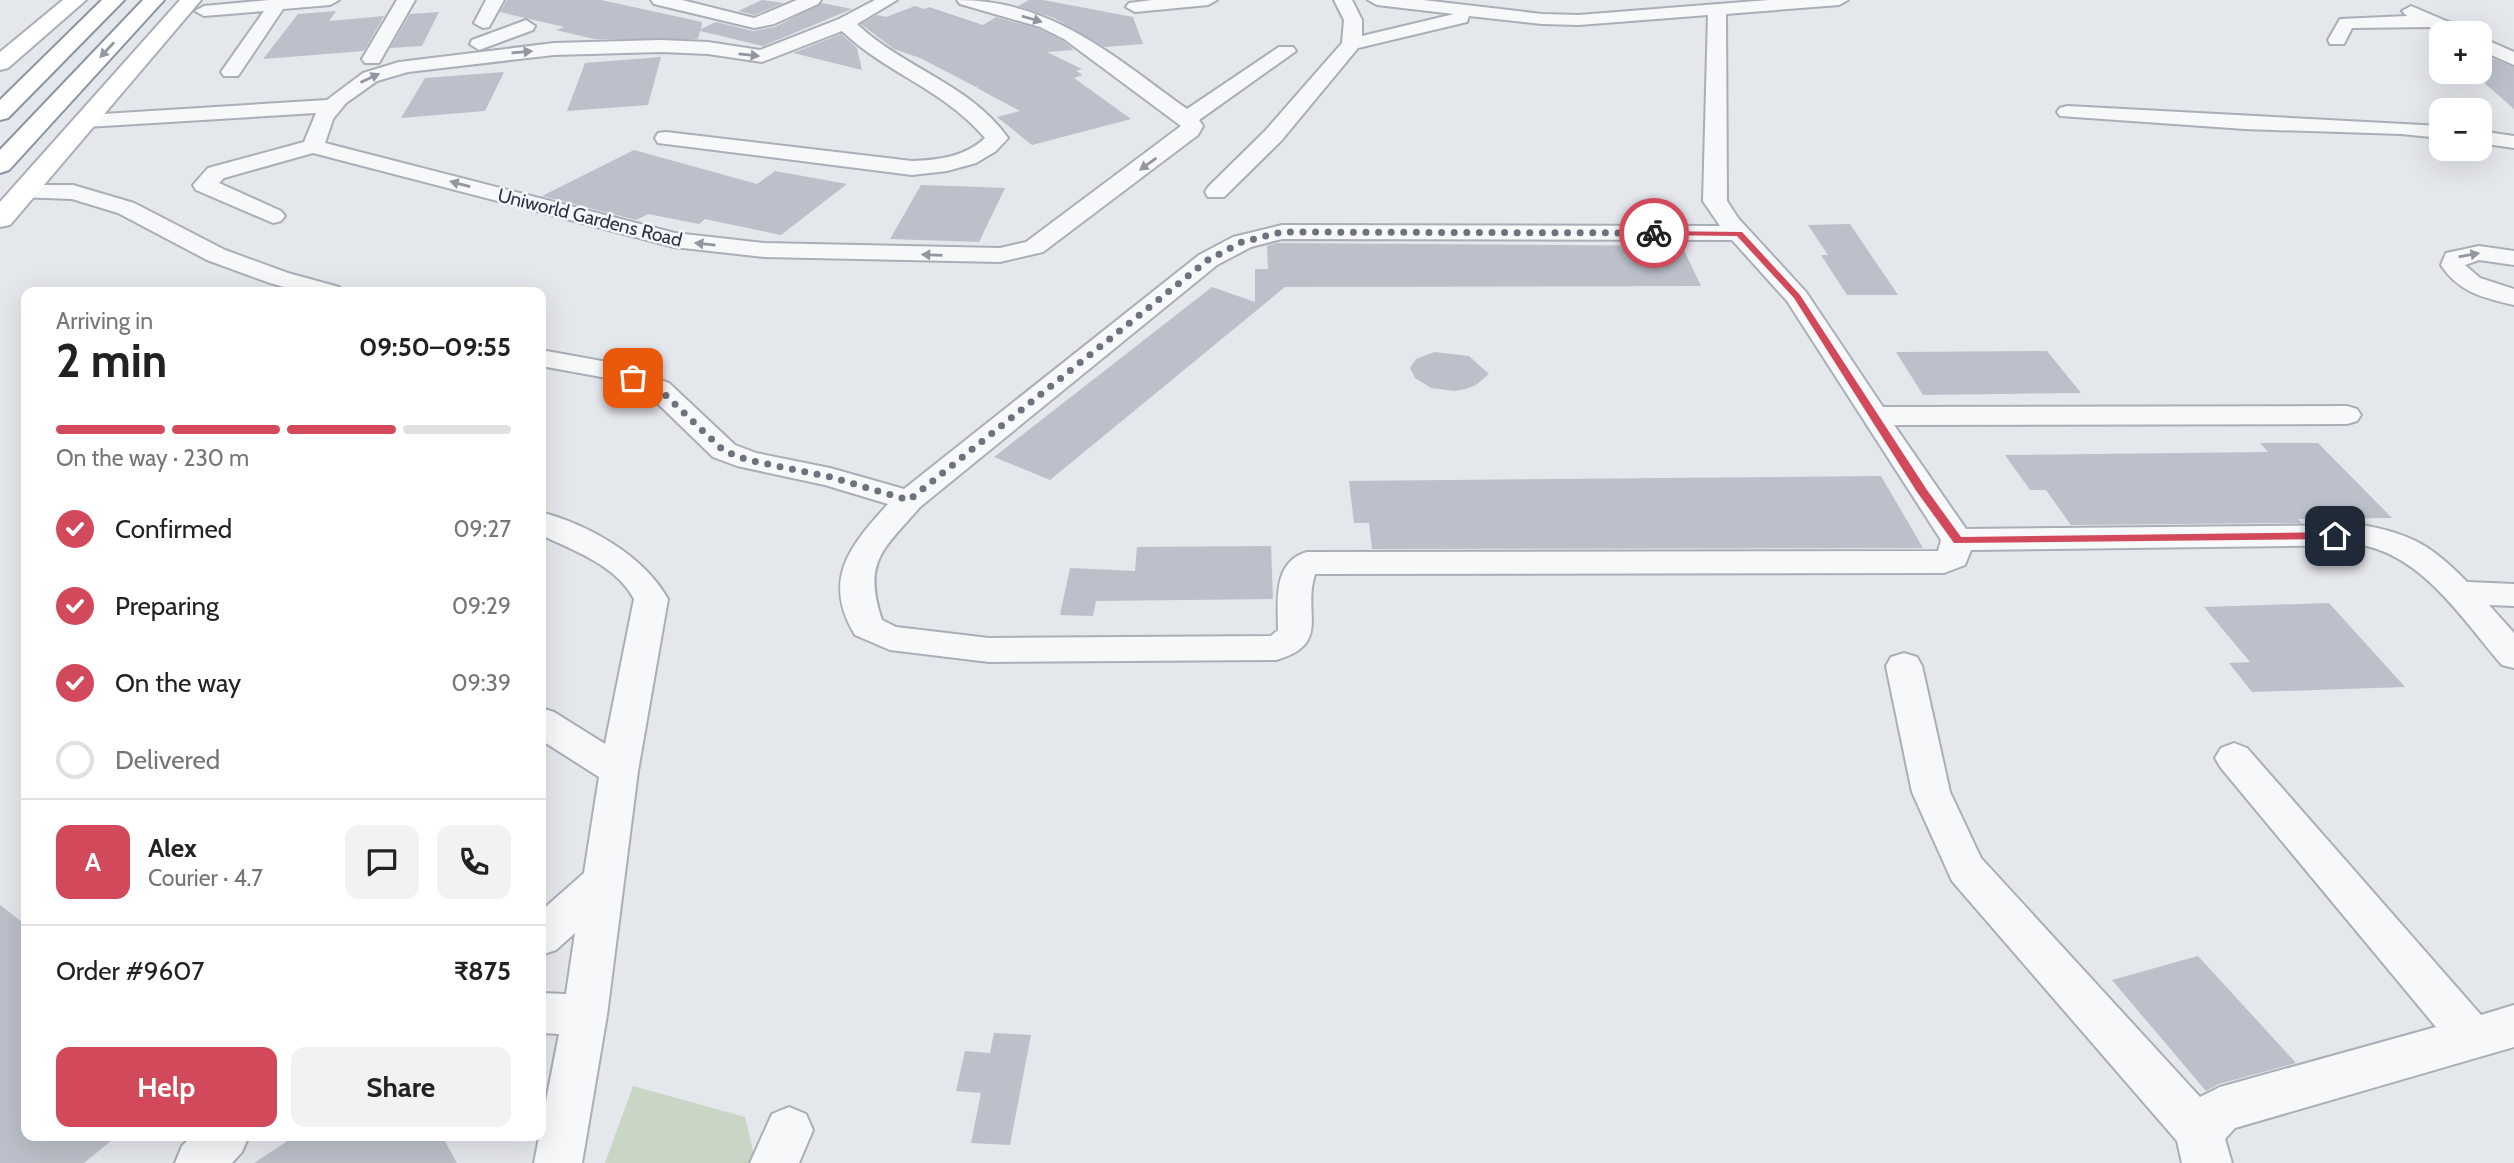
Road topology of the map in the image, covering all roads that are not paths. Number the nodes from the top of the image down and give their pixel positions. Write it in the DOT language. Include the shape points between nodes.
graph roads {
  1 [pos="76,0"];
  2 [pos="114,0"];
  3 [pos="154,0"];
  4 [pos="330,0"];
  5 [pos="406,0"];
  6 [pos="495,0"];
  7 [pos="660,0"];
  8 [pos="712,0"];
  9 [pos="812,0"];
  10 [pos="888,0"];
  11 [pos="966,0"];
  12 [pos="1208,0"];
  13 [pos="1343,0"];
  14 [pos="1377,0"];
  15 [pos="1574,0"];
  16 [pos="1839,0"];
  17 [pos="280,2"];
  18 [pos="1174,2"];
  19 [pos="2398,5"];
  20 [pos="197,6"];
  21 [pos="1135,7"];
  22 [pos="690,9"];
  23 [pos="1717,11"];
  24 [pos="1485,12"];
  25 [pos="1597,19"];
  26 [pos="2429,21"];
  27 [pos="2432,21"];
  28 [pos="483,23"];
  29 [pos="845,23"];
  30 [pos="526,26"];
  31 [pos="2337,40"];
  32 [pos="1351,44"];
  33 [pos="2492,49"];
  34 [pos="1286,51"];
  35 [pos="2514,59"];
  36 [pos="372,60"];
  37 [pos="430,62"];
  38 [pos="0,63"];
  39 [pos="231,72"];
  40 [pos="2067,111"];
  41 [pos="328,112"];
  42 [pos="0,113"];
  43 [pos="1187,119"];
  44 [pos="87,121"];
  45 [pos="2429,131"];
  46 [pos="666,138"];
  47 [pos="2492,139"];
  48 [pos="2514,142"];
  49 [pos="313,146"];
  50 [pos="0,164"];
  51 [pos="25,192"];
  52 [pos="1216,192"];
  53 [pos="273,216"];
  54 [pos="0,219"];
  55 [pos="1739,233"];
  56 [pos="2514,258"];
  57 [pos="314,287"];
  58 [pos="2514,297"];
  59 [pos="546,359"];
  60 [pos="2347,415"];
  61 [pos="1873,416"];
  62 [pos="909,500"];
  63 [pos="546,525"];
  64 [pos="1958,540"];
  65 [pos="2458,593"];
  66 [pos="2514,595"];
  67 [pos="2514,656"];
  68 [pos="1904,666"];
  69 [pos="546,725"];
  70 [pos="2234,758"];
  71 [pos="619,771"];
  72 [pos="604,881"];
  73 [pos="546,933"];
  74 [pos="563,1014"];
  75 [pos="2493,1031"];
  76 [pos="555,1098"];
  77 [pos="220,1141"];
  78 [pos="2204,1148"];
  79 [pos="199,1163"];
  80 [pos="558,1163"];
  1 -- 38 [label="main road"];
  2 -- 42 [label="main road"];
  3 -- 50 [label="main road, one-way"];
  4 -- 17 [label="street"];
  5 -- 36 [label="street"];
  6 -- 28 [label="street"];
  7 -- 22 [label="street"];
  8 -- 22 [label="street"];
  9 -- 22 [label="street" via="754,23"];
  10 -- 29 [label="street"];
  11 -- 43 [label="street, one-way" via="1071,35"];
  12 -- 18 [label="street"];
  13 -- 32 [label="street" via="1354,16"];
  14 -- 24 [label="street"];
  15 -- 25 [label="street"];
  16 -- 23 [label="street"];
  17 -- 20 [label="street"];
  17 -- 39 [label="street"];
  18 -- 21 [label="street"];
  19 -- 27 [label="street"];
  20 -- 44 [label="main road"];
  23 -- 25 [label="street"];
  23 -- 55 [label="street" via="1713,186 1721,212"];
  24 -- 25 [label="street"];
  24 -- 32 [label="street"];
  26 -- 31 [label="street" via="2346,23"];
  37 -- 29 [label="street, one-way" via="554,49 661,46 762,56"];
  29 -- 46 [label="street" via="868,45 951,93 997,138 971,159 912,168"];
  30 -- 37 [label="street"];
  32 -- 52 [label="street" via="1273,136"];
  33 -- 35 [label="street"];
  34 -- 43 [label="street"];
  41 -- 37 [label="street, one-way" via="370,77"];
  40 -- 45 [label="street"];
  41 -- 44 [label="street" via="153,127"];
  41 -- 49 [label="street"];
  43 -- 49 [label="street, Uniworld Gardens Road, one-way" via="1192,126 1188,134 1034,247 1000,255 765,250 674,240"];
  44 -- 51 [label="main road"];
  47 -- 48 [label="street"];
  49 -- 53 [label="street" via="216,173 204,185"];
  51 -- 54 [label="main road"];
  51 -- 57 [label="street" via="73,192 126,208 225,259"];
  55 -- 61 [label="street" via="1797,297"];
  55 -- 62 [label="street" via="1282,232 1242,242 1208,260"];
  58 -- 56 [label="street, one-way" via="2475,284 2453,265 2455,258 2471,253"];
  59 -- 62 [label="street" via="614,371 659,389 724,451"];
  60 -- 61 [label="street"];
  61 -- 64 [label="street"];
  62 -- 64 [label="street" via="863,553 856,568 858,601 867,626 890,638 989,650 1276,648 1295,634 1297,579 1307,563 1944,562 1953,557"];
  63 -- 71 [label="street" via="621,564 646,586 652,599"];
  64 -- 65 [label="street" via="2362,535 2403,546"];
  65 -- 66 [label="street"];
  65 -- 67 [label="street"];
  68 -- 78 [label="street" via="1931,792 1966,869"];
  69 -- 71 [label="street"];
  70 -- 75 [label="street"];
  71 -- 72 [label="street"];
  72 -- 73 [label="street"];
  72 -- 74 [label="street"];
  74 -- 76 [label="street"];
  75 -- 78 [label="street" via="2220,1110"];
  76 -- 80 [label="street"];
  77 -- 79 [label="street"];
}
